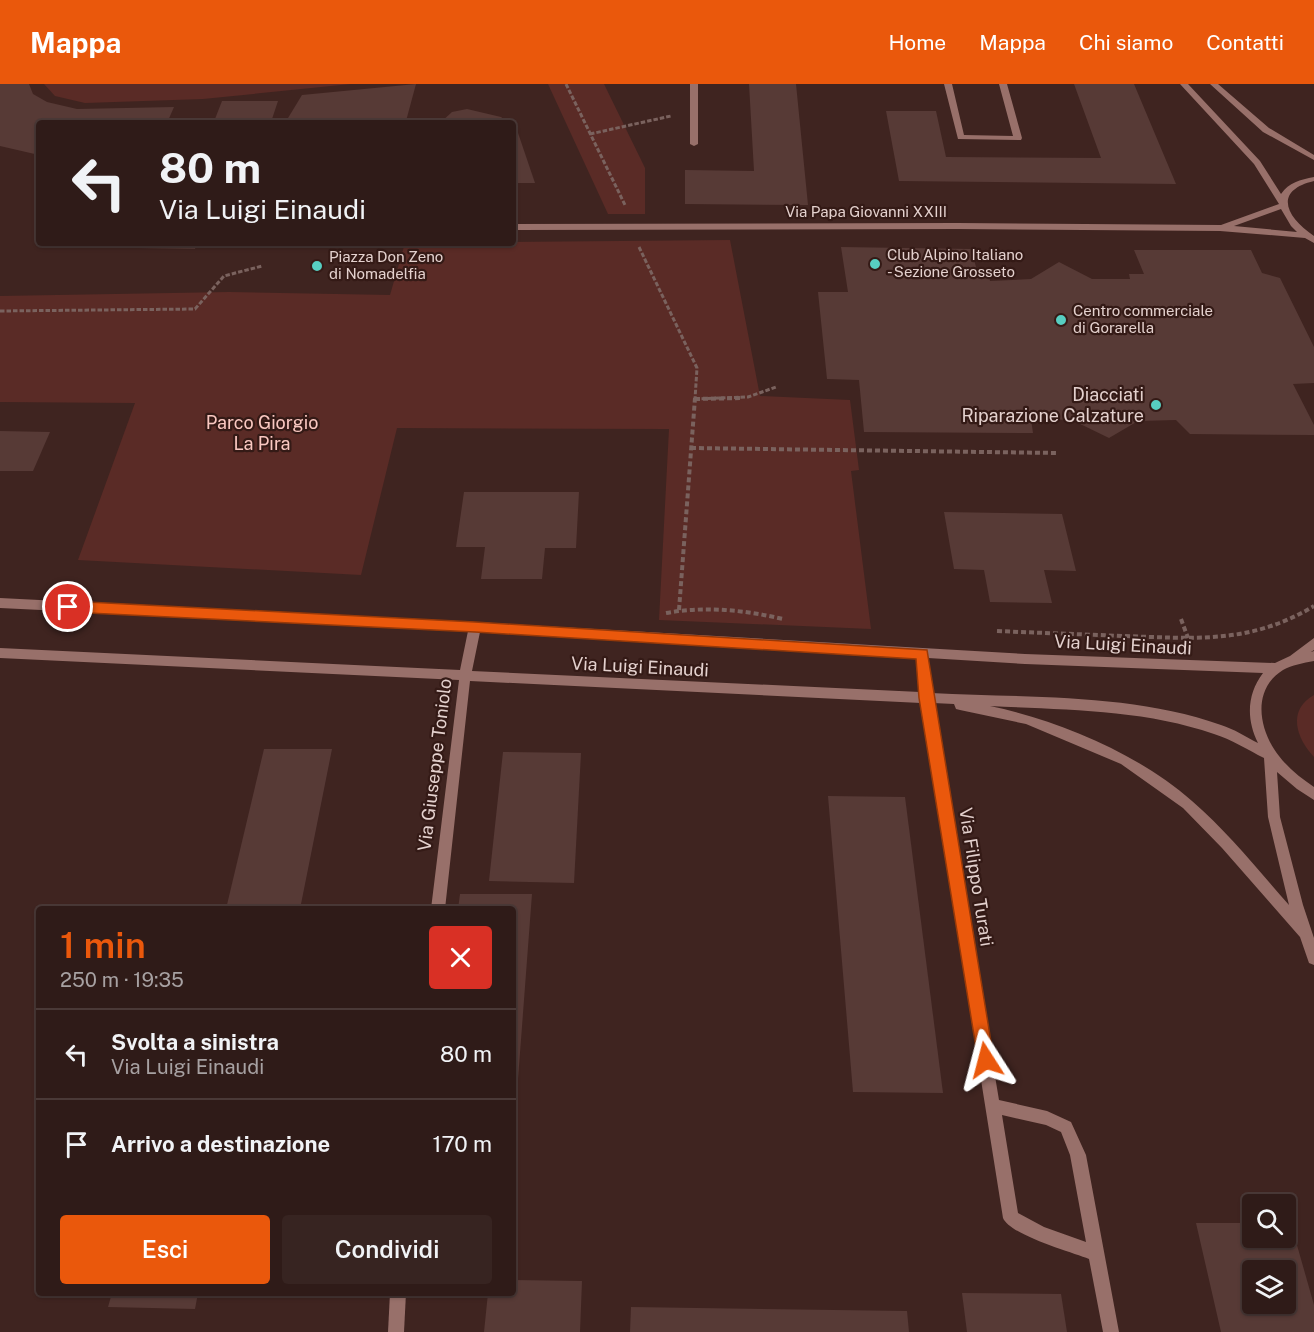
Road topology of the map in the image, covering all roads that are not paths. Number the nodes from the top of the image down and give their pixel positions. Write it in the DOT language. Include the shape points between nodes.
graph roads {
  1 [pos="694,84"];
  2 [pos="948,84"];
  3 [pos="1003,84"];
  4 [pos="1184,84"];
  5 [pos="1214,84"];
  6 [pos="694,144"];
  7 [pos="1314,159"];
  8 [pos="1314,179"];
  9 [pos="1282,204"];
  10 [pos="516,227"];
  11 [pos="1220,228"];
  12 [pos="1305,235"];
  13 [pos="1314,240"];
  14 [pos="0,603"];
  15 [pos="475,627"];
  16 [pos="1314,644"];
  17 [pos="0,653"];
  18 [pos="922,654"];
  19 [pos="1314,656"];
  20 [pos="1295,658"];
  21 [pos="1274,668"];
  22 [pos="465,676"];
  23 [pos="926,698"];
  24 [pos="1270,755"];
  25 [pos="1314,794"];
  26 [pos="438,906"];
  27 [pos="1304,932"];
  28 [pos="1314,958"];
  29 [pos="994,1106"];
  30 [pos="1096,1254"];
  31 [pos="398,1296"];
  32 [pos="396,1332"];
  33 [pos="1111,1332"];
  1 -- 6 [label="street"];
  2 -- 3 [label="street" via="961,137 1018,138"];
  4 -- 9 [label="street" via="1257,163"];
  5 -- 7 [label="street" via="1266,130"];
  8 -- 9 [label="street" via="1294,184"];
  9 -- 11 [label="street"];
  9 -- 12 [label="street" via="1286,216"];
  10 -- 11 [label="street, Via Papa Giovanni XXIII"];
  11 -- 12 [label="street, Via Papa Giovanni XXIII"];
  12 -- 13 [label="street"];
  14 -- 15 [label="street, Via Luigi Einaudi"];
  15 -- 18 [label="street, Via Luigi Einaudi"];
  15 -- 22 [label="street, Via Giuseppe Toniolo"];
  16 -- 20 [label="street"];
  17 -- 22 [label="street, Via Luigi Einaudi"];
  18 -- 21 [label="street, Via Luigi Einaudi"];
  18 -- 23 [label="street, Via Filippo Turati"];
  19 -- 20 [label="street"];
  20 -- 21 [label="street"];
  21 -- 24 [label="street" via="1259,684 1254,705 1257,730"];
  22 -- 23 [label="street, Via Luigi Einaudi"];
  22 -- 26 [label="street, Via Giuseppe Toniolo"];
  23 -- 24 [label="street, Via Luigi Einaudi" via="1148,712 1220,730"];
  23 -- 27 [label="street" via="1028,719 1125,760 1187,804"];
  23 -- 29 [label="street, Via Filippo Turati"];
  24 -- 25 [label="street" via="1292,779"];
  24 -- 27 [label="street" via="1274,817"];
  27 -- 28 [label="street"];
  29 -- 30 [label="street, Via Filippo Turati" via="1011,1218 1041,1235"];
  29 -- 30 [label="street" via="1047,1118 1066,1127 1078,1155"];
  30 -- 33 [label="street"];
  31 -- 32 [label="street"];
}
